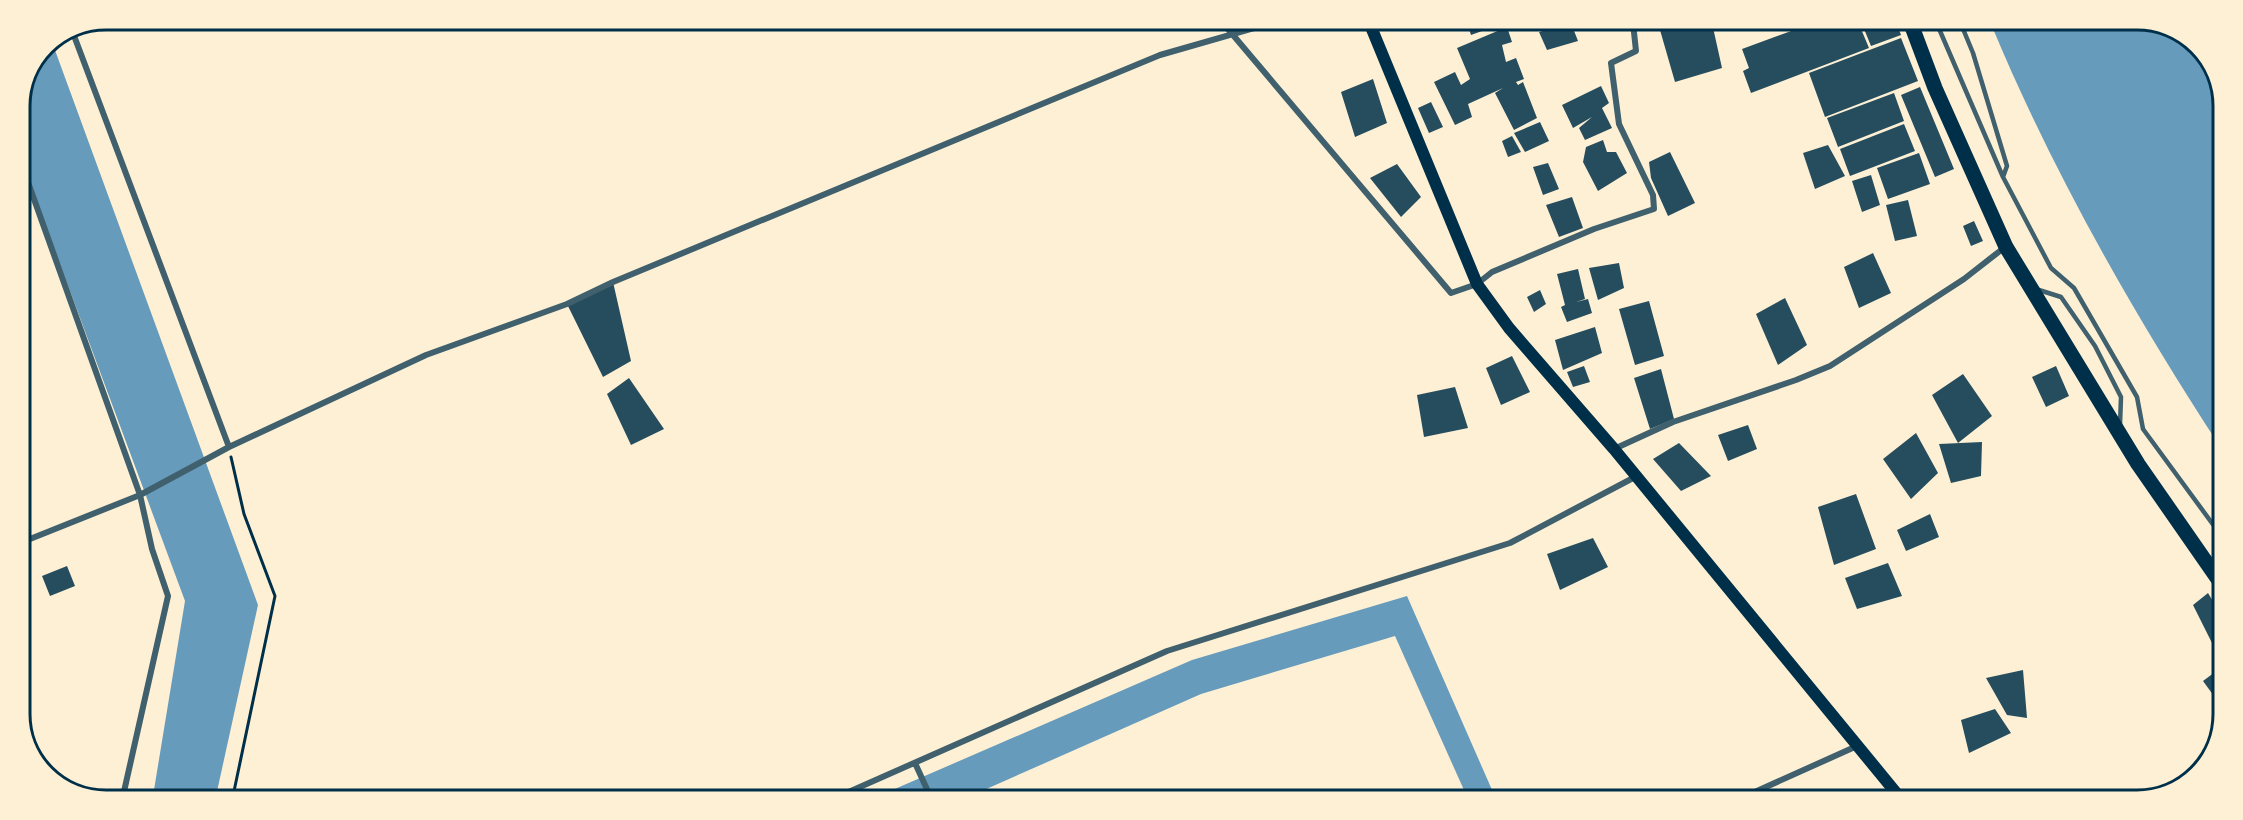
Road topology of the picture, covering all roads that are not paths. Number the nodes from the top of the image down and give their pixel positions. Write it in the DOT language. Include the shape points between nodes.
graph roads {
  1 [pos="1229,30"];
  2 [pos="1243,30"];
  3 [pos="1372,30"];
  4 [pos="1634,30"];
  5 [pos="1913,30"];
  6 [pos="1940,30"];
  7 [pos="1963,30"];
  8 [pos="1231,33"];
  9 [pos="75,37"];
  10 [pos="2004,177"];
  11 [pos="30,188"];
  12 [pos="2006,247"];
  13 [pos="1478,284"];
  14 [pos="2031,288"];
  15 [pos="2104,341"];
  16 [pos="2095,346"];
  17 [pos="2120,434"];
  18 [pos="229,447"];
  19 [pos="1614,449"];
  20 [pos="1635,477"];
  21 [pos="140,495"];
  22 [pos="2213,524"];
  23 [pos="30,539"];
  24 [pos="2213,572"];
  25 [pos="1857,746"];
  26 [pos="915,763"];
  27 [pos="124,790"];
  28 [pos="853,790"];
  29 [pos="927,790"];
  30 [pos="1759,790"];
  31 [pos="1894,790"];
  1 -- 8 [label="street"];
  2 -- 8 [label="street"];
  3 -- 13 [label="main road"];
  4 -- 13 [label="street" via="1636,51 1611,63 1619,124 1653,195 1654,209 1594,229 1492,272"];
  5 -- 12 [label="main road"];
  6 -- 10 [label="lane"];
  7 -- 10 [label="lane" via="2007,166"];
  8 -- 13 [label="street" via="1451,293"];
  8 -- 18 [label="street" via="1160,55 567,304 426,356"];
  9 -- 18 [label="street"];
  10 -- 15 [label="lane" via="2051,268 2074,288"];
  11 -- 21 [label="street"];
  12 -- 14 [label="main road"];
  12 -- 19 [label="street" via="1830,366 1673,422"];
  13 -- 19 [label="main road" via="1509,327"];
  14 -- 16 [label="lane" via="2061,297"];
  14 -- 17 [label="main road"];
  15 -- 16 [label="lane"];
  15 -- 22 [label="lane" via="2137,398 2143,429"];
  16 -- 17 [label="lane" via="2121,397"];
  17 -- 24 [label="main road"];
  18 -- 21 [label="street"];
  19 -- 20 [label="main road"];
  20 -- 25 [label="main road"];
  20 -- 26 [label="street" via="1510,543 1167,651"];
  21 -- 23 [label="street"];
  21 -- 27 [label="street" via="168,596"];
  25 -- 30 [label="street"];
  25 -- 31 [label="main road"];
  26 -- 28 [label="street"];
  26 -- 29 [label="street"];
}
